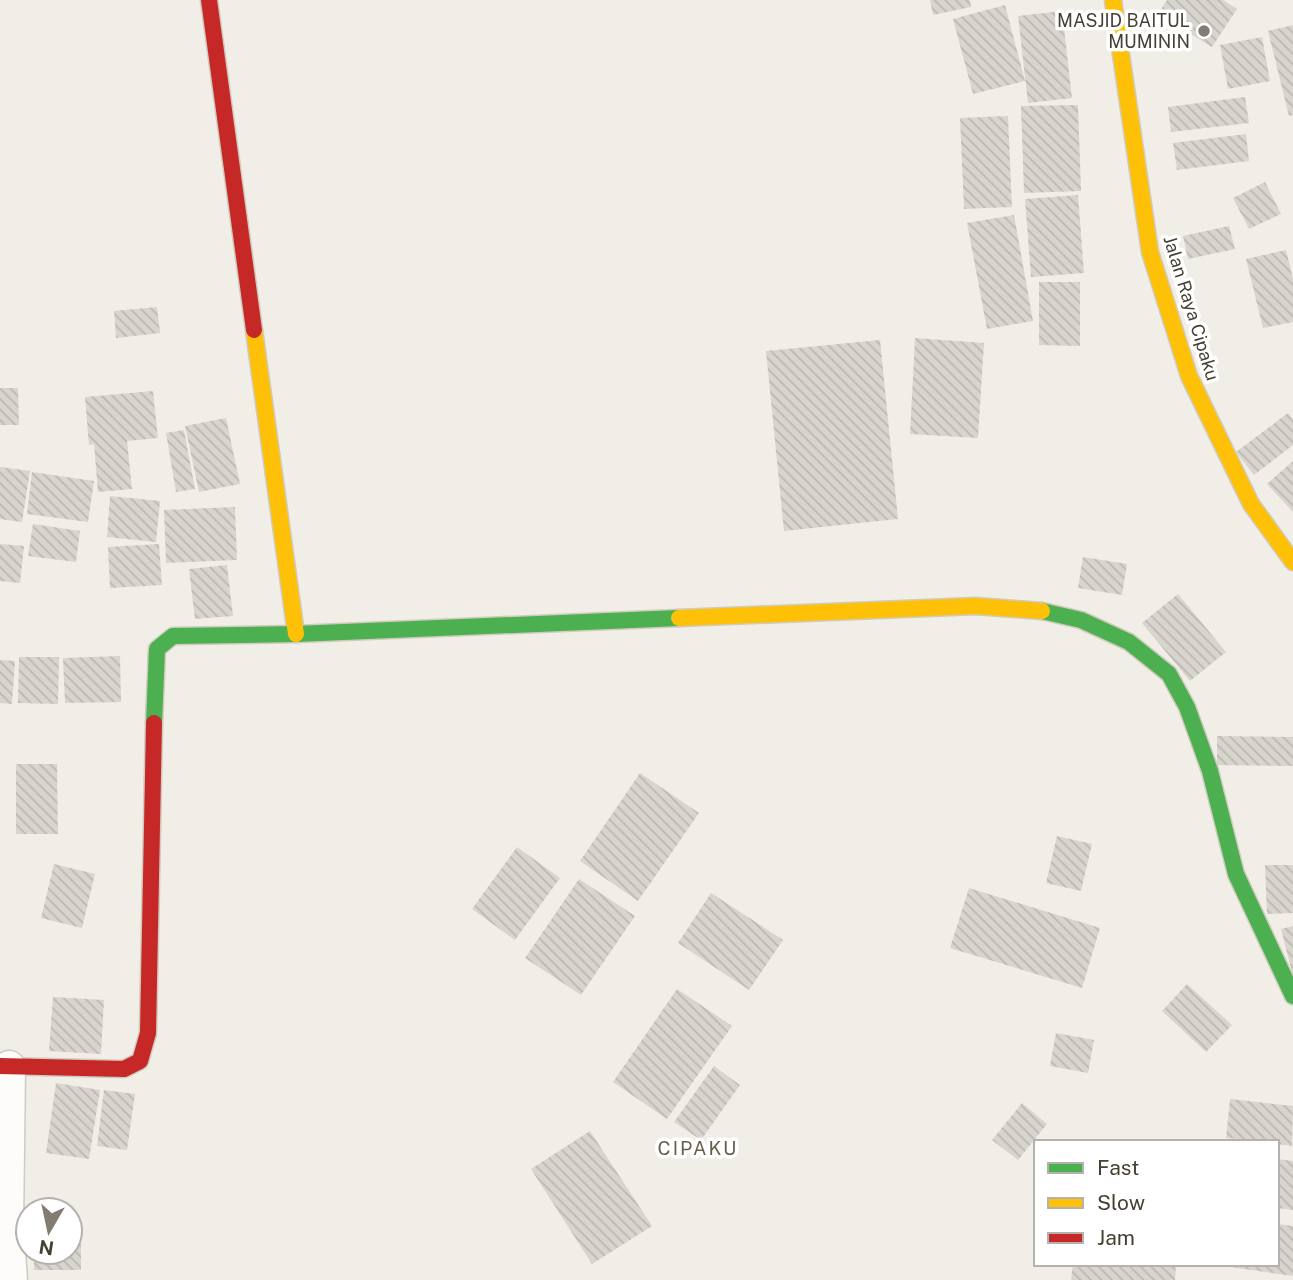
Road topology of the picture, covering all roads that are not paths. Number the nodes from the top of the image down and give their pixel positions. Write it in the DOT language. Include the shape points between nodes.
graph roads {
  1 [pos="209,0"];
  2 [pos="1113,0"];
  3 [pos="1293,562"];
  4 [pos="296,634"];
  5 [pos="1293,996"];
  6 [pos="4,1066"];
  7 [pos="11,1280"];
  1 -- 4 [label="street"];
  2 -- 3 [label="street, Jalan Raya Cipaku" via="1150,252 1189,376 1251,504"];
  4 -- 5 [label="street" via="976,606 1035,610 1081,620 1129,642 1169,674 1187,707 1210,771 1236,874"];
  4 -- 6 [label="street" via="173,636 157,649 148,1033 140,1061 124,1069"];
  6 -- 7 [label="street"];
}
